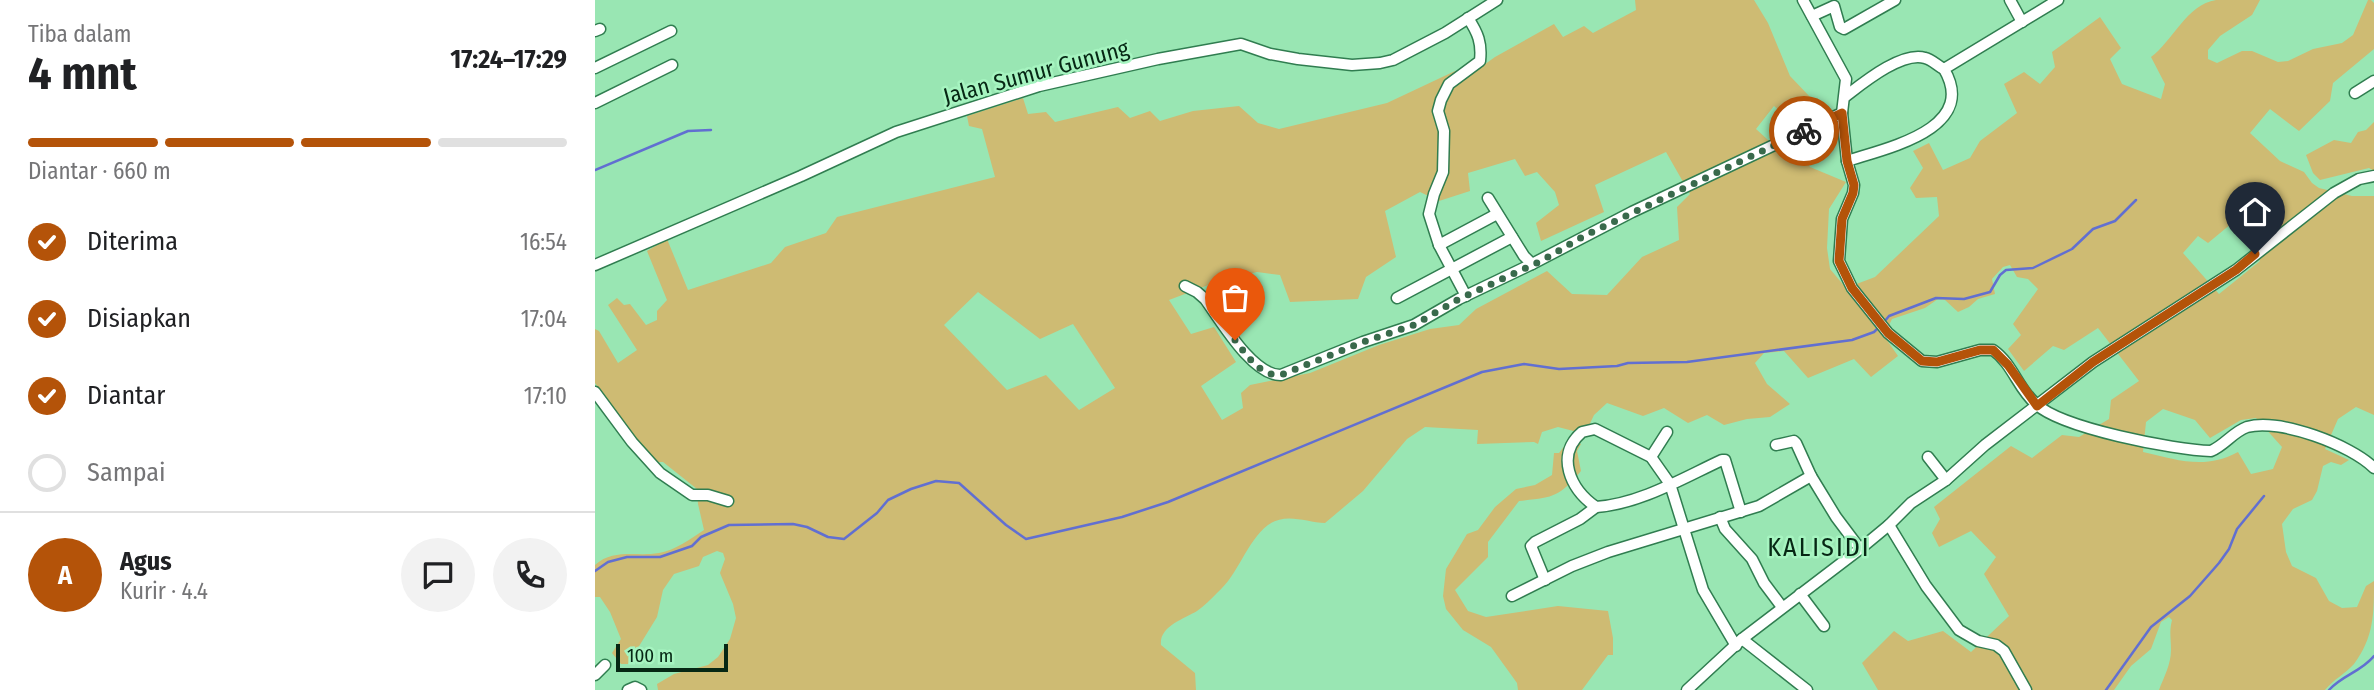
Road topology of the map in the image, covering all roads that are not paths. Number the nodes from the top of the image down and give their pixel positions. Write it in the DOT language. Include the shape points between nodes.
graph roads {
  1 [pos="1497,0"];
  2 [pos="1803,0"];
  3 [pos="1895,0"];
  4 [pos="2010,0"];
  5 [pos="2058,0"];
  6 [pos="1812,16"];
  7 [pos="1468,18"];
  8 [pos="2022,22"];
  9 [pos="671,31"];
  10 [pos="672,65"];
  11 [pos="595,68"];
  12 [pos="1944,69"];
  13 [pos="2374,81"];
  14 [pos="2355,93"];
  15 [pos="1846,96"];
  16 [pos="595,103"];
  17 [pos="1842,113"];
  18 [pos="1847,161"];
  19 [pos="2374,176"];
  20 [pos="1488,198"];
  21 [pos="1497,214"];
  22 [pos="1512,237"];
  23 [pos="1439,245"];
  24 [pos="1532,264"];
  25 [pos="595,265"];
  26 [pos="1452,269"];
  27 [pos="1185,286"];
  28 [pos="1466,296"];
  29 [pos="1397,298"];
  30 [pos="595,392"];
  31 [pos="2037,406"];
  32 [pos="1667,432"];
  33 [pos="1776,445"];
  34 [pos="1651,457"];
  35 [pos="1928,457"];
  36 [pos="2374,468"];
  37 [pos="1811,476"];
  38 [pos="1947,480"];
  39 [pos="1670,484"];
  40 [pos="728,501"];
  41 [pos="1596,507"];
  42 [pos="1741,512"];
  43 [pos="1720,517"];
  44 [pos="1889,525"];
  45 [pos="1686,530"];
  46 [pos="1860,549"];
  47 [pos="1545,580"];
  48 [pos="1800,594"];
  49 [pos="1512,596"];
  50 [pos="1783,607"];
  51 [pos="1824,626"];
  52 [pos="1739,643"];
  53 [pos="605,665"];
  54 [pos="595,675"];
  55 [pos="628,690"];
  56 [pos="641,690"];
  57 [pos="1687,690"];
  58 [pos="1807,690"];
  59 [pos="2026,690"];
  1 -- 7 [label="street, Jalan Sumur Gunung"];
  2 -- 6 [label="street"];
  3 -- 6 [label="street" via="1844,29 1834,6"];
  4 -- 8 [label="street"];
  5 -- 8 [label="street"];
  6 -- 15 [label="street" via="1845,73"];
  7 -- 23 [label="street" via="1479,35 1481,61 1449,84 1437,111 1444,131 1443,172 1429,214"];
  7 -- 25 [label="street, Jalan Sumur Gunung" via="1380,63 1298,59 1241,44 1039,86 896,132"];
  8 -- 12 [label="street"];
  9 -- 11 [label="street"];
  10 -- 16 [label="street"];
  12 -- 15 [label="street" via="1926,58 1913,57 1875,75"];
  12 -- 18 [label="street" via="1951,93 1945,117 1923,134"];
  13 -- 14 [label="street"];
  15 -- 17 [label="street"];
  17 -- 18 [label="street"];
  17 -- 24 [label="street"];
  18 -- 31 [label="street" via="1854,185 1842,219 1839,261 1852,288 1888,333 1919,360 1937,362 1993,350"];
  19 -- 31 [label="street" via="2334,192 2236,270 2093,362"];
  20 -- 21 [label="street"];
  21 -- 22 [label="street"];
  21 -- 23 [label="street"];
  22 -- 24 [label="street"];
  22 -- 26 [label="street"];
  23 -- 26 [label="street"];
  24 -- 28 [label="street"];
  26 -- 28 [label="street"];
  26 -- 29 [label="street"];
  27 -- 28 [label="street" via="1205,299 1251,360 1273,375 1414,325"];
  30 -- 40 [label="street" via="660,473 692,495"];
  31 -- 36 [label="street" via="2080,425 2204,451 2218,448 2253,426 2302,432 2343,446"];
  31 -- 38 [label="street"];
  32 -- 34 [label="street"];
  33 -- 37 [label="street" via="1794,441"];
  34 -- 39 [label="street"];
  34 -- 41 [label="street" via="1595,429 1577,437 1567,452 1568,472"];
  35 -- 38 [label="street"];
  37 -- 42 [label="street"];
  37 -- 46 [label="street"];
  38 -- 44 [label="street" via="1911,503"];
  39 -- 41 [label="street" via="1629,501"];
  39 -- 42 [label="street" via="1725,460"];
  39 -- 45 [label="street"];
  41 -- 47 [label="street" via="1531,546"];
  42 -- 43 [label="street"];
  43 -- 45 [label="street"];
  43 -- 50 [label="street"];
  44 -- 46 [label="street"];
  44 -- 59 [label="street" via="1959,630 2004,651"];
  45 -- 47 [label="street" via="1608,552"];
  45 -- 52 [label="street" via="1703,590"];
  46 -- 48 [label="street"];
  47 -- 49 [label="street"];
  48 -- 50 [label="street"];
  48 -- 51 [label="street"];
  50 -- 52 [label="street"];
  52 -- 57 [label="street"];
  52 -- 58 [label="street"];
  53 -- 54 [label="street"];
  55 -- 56 [label="street"];
}
